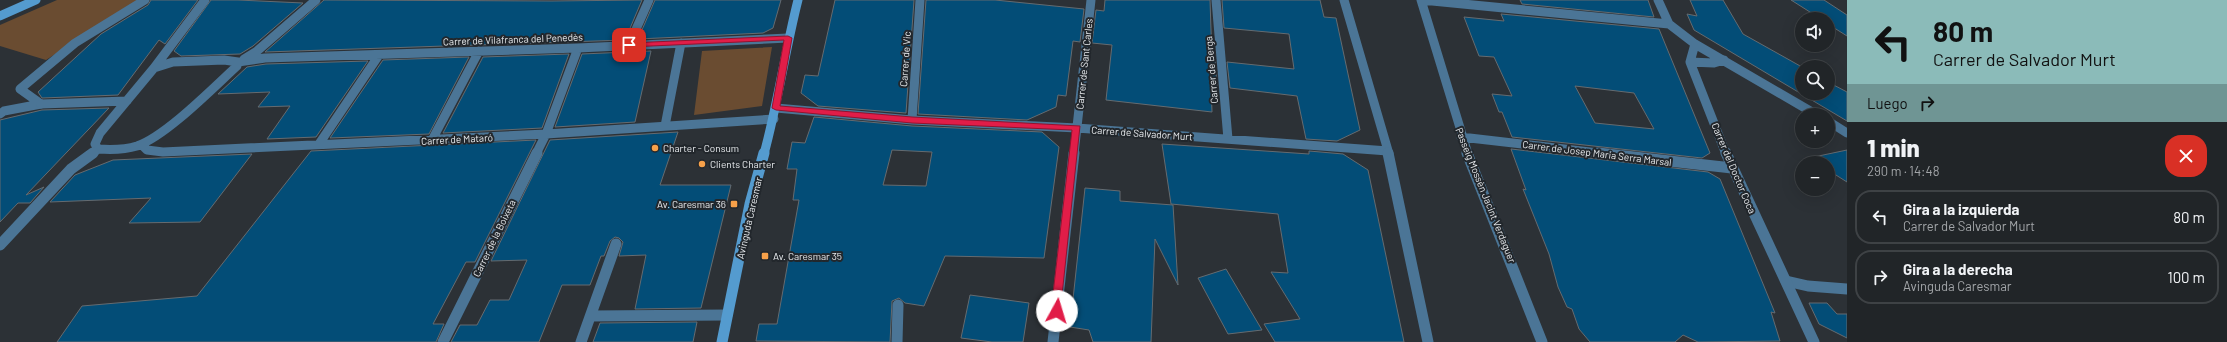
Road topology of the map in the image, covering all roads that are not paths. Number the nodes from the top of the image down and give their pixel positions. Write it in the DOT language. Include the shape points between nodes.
graph roads {
  1 [pos="36,0"];
  2 [pos="144,0"];
  3 [pos="205,0"];
  4 [pos="316,0"];
  5 [pos="649,0"];
  6 [pos="798,0"];
  7 [pos="920,0"];
  8 [pos="1091,0"];
  9 [pos="1216,0"];
  10 [pos="1344,0"];
  11 [pos="1422,0"];
  12 [pos="1658,0"];
  13 [pos="0,16"];
  14 [pos="1669,24"];
  15 [pos="788,38"];
  16 [pos="681,43"];
  17 [pos="1695,44"];
  18 [pos="629,45"];
  19 [pos="578,48"];
  20 [pos="479,51"];
  21 [pos="379,55"];
  22 [pos="1724,60"];
  23 [pos="238,62"];
  24 [pos="1690,62"];
  25 [pos="154,68"];
  26 [pos="127,100"];
  27 [pos="41,104"];
  28 [pos="776,108"];
  29 [pos="1805,108"];
  30 [pos="0,114"];
  31 [pos="774,119"];
  32 [pos="912,120"];
  33 [pos="665,126"];
  34 [pos="1835,126"];
  35 [pos="1077,128"];
  36 [pos="1847,133"];
  37 [pos="546,134"];
  38 [pos="1461,137"];
  39 [pos="1228,139"];
  40 [pos="432,140"];
  41 [pos="319,144"];
  42 [pos="142,145"];
  43 [pos="98,150"];
  44 [pos="1388,151"];
  45 [pos="1732,168"];
  46 [pos="616,244"];
  47 [pos="0,245"];
  48 [pos="1786,282"];
  49 [pos="1847,289"];
  50 [pos="898,306"];
  51 [pos="591,316"];
  52 [pos="727,316"];
  53 [pos="443,342"];
  54 [pos="581,342"];
  55 [pos="722,342"];
  56 [pos="898,342"];
  57 [pos="1053,342"];
  58 [pos="1428,342"];
  59 [pos="1542,342"];
  60 [pos="1814,342"];
  1 -- 13 [label="street"];
  2 -- 27 [label="street" via="75,43 20,89"];
  3 -- 25 [label="street"];
  4 -- 23 [label="street" via="257,51"];
  5 -- 18 [label="street"];
  6 -- 15 [label="street, Avinguda Caresmar"];
  7 -- 32 [label="street, Carrer de Vic"];
  8 -- 35 [label="street, Carrer de Sant Carles"];
  9 -- 39 [label="street, Carrer de Berga"];
  10 -- 44 [label="street"];
  11 -- 14 [label="street"];
  11 -- 38 [label="street, Passeig Mossèn Jacint Verdaguer"];
  12 -- 14 [label="street"];
  14 -- 17 [label="street"];
  15 -- 16 [label="street, Carrer de Vilafranca del Penedès"];
  15 -- 28 [label="street, Avinguda Caresmar"];
  16 -- 18 [label="street, Carrer de Vilafranca del Penedès"];
  16 -- 33 [label="street"];
  17 -- 22 [label="street"];
  17 -- 24 [label="street"];
  18 -- 19 [label="street, Carrer de Vilafranca del Penedès"];
  19 -- 20 [label="street, Carrer de Vilafranca del Penedès"];
  19 -- 37 [label="street, Carrer de la Boixeta"];
  20 -- 21 [label="street, Carrer de Vilafranca del Penedès"];
  20 -- 40 [label="street"];
  21 -- 23 [label="street, Carrer de Vilafranca del Penedès" via="265,58"];
  21 -- 41 [label="street"];
  22 -- 24 [label="street" via="1714,63"];
  22 -- 29 [label="street"];
  23 -- 25 [label="street, Carrer de Vilafranca del Penedès" via="173,62"];
  23 -- 42 [label="street" via="237,66 159,137"];
  24 -- 45 [label="street, Carrer del Doctor Coca"];
  25 -- 26 [label="street"];
  26 -- 27 [label="street"];
  26 -- 43 [label="street" via="100,133 95,144"];
  27 -- 30 [label="street"];
  28 -- 31 [label="street, Avinguda Caresmar"];
  28 -- 32 [label="street, Carrer de Salvador Murt"];
  31 -- 33 [label="street, Carrer de Mataró"];
  31 -- 52 [label="street, Avinguda Caresmar" via="750,204"];
  32 -- 35 [label="street, Carrer de Salvador Murt"];
  33 -- 37 [label="street, Carrer de Mataró"];
  34 -- 36 [label="street"];
  35 -- 39 [label="street, Carrer de Salvador Murt"];
  35 -- 57 [label="street, Carrer de Sant Carles"];
  37 -- 40 [label="street, Carrer de Mataró"];
  37 -- 53 [label="street, Carrer de la Boixeta"];
  38 -- 45 [label="street, Carrer de Josep Maria Serra Marsal"];
  38 -- 59 [label="street, Passeig Mossèn Jacint Verdaguer"];
  39 -- 44 [label="street, Carrer de Salvador Murt"];
  40 -- 41 [label="street, Carrer de Mataró"];
  41 -- 42 [label="street, Carrer de Mataró" via="163,152 147,150"];
  42 -- 43 [label="street" via="122,150"];
  43 -- 47 [label="street" via="71,169"];
  44 -- 58 [label="street"];
  45 -- 48 [label="street, Carrer del Doctor Coca"];
  46 -- 51 [label="street"];
  48 -- 49 [label="street"];
  48 -- 60 [label="street, Carrer del Doctor Coca"];
  50 -- 56 [label="street"];
  51 -- 52 [label="street"];
  51 -- 54 [label="street"];
  52 -- 55 [label="street, Avinguda Caresmar"];
}
